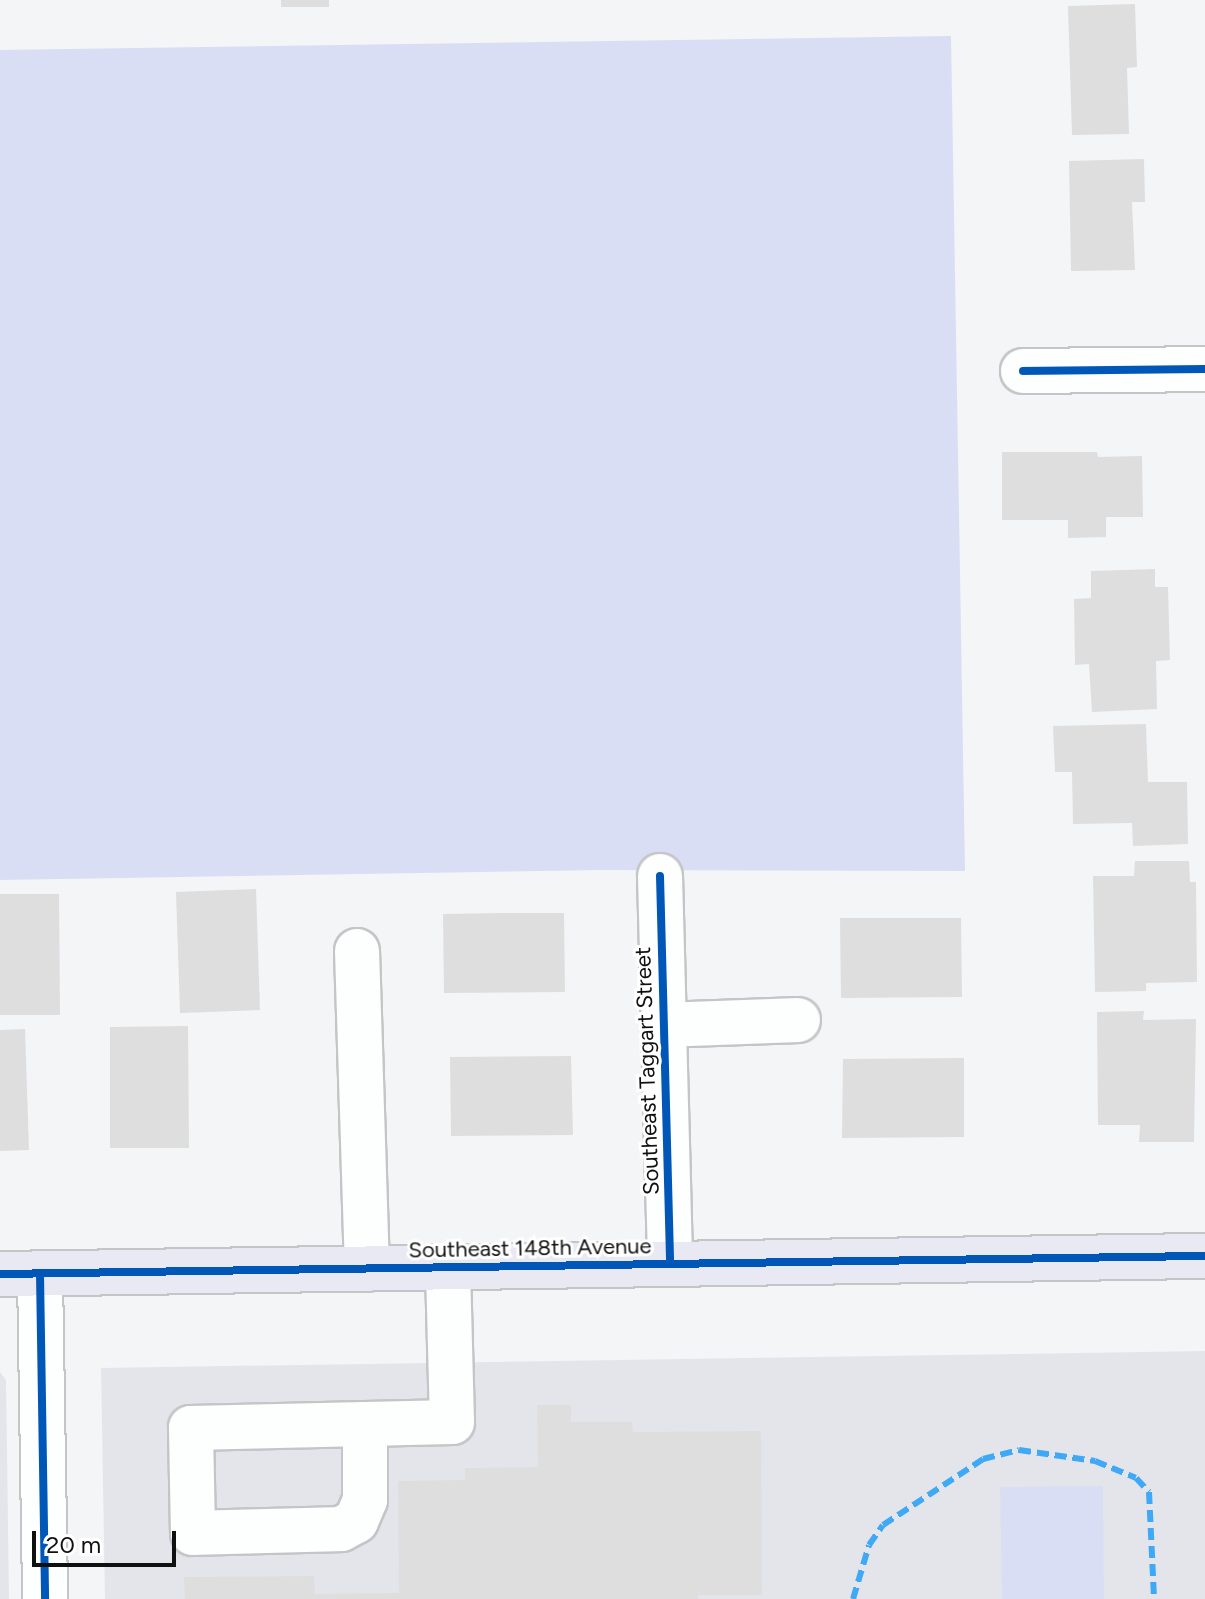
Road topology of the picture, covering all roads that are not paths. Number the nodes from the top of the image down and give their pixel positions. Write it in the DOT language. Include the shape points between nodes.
graph roads {
  1 [pos="1205,369"];
  2 [pos="1023,371"];
  3 [pos="660,876"];
  4 [pos="357,951"];
  5 [pos="798,1020"];
  6 [pos="663,1025"];
  7 [pos="1205,1256"];
  8 [pos="670,1264"];
  9 [pos="448,1268"];
  10 [pos="367,1269"];
  11 [pos="20,1274"];
  12 [pos="365,1424"];
  13 [pos="45,1599"];
  1 -- 2 [label="street"];
  3 -- 6 [label="street, Southeast Taggart Street"];
  4 -- 10 [label="street"];
  5 -- 6 [label="street"];
  6 -- 8 [label="street, Southeast Taggart Street"];
  7 -- 8 [label="main road, Southeast 148th Avenue"];
  8 -- 9 [label="main road, Southeast 148th Avenue"];
  9 -- 10 [label="main road, Southeast 148th Avenue"];
  9 -- 12 [label="street" via="452,1422"];
  10 -- 11 [label="main road, Southeast 148th Avenue"];
  11 -- 13 [label="street"];
}
